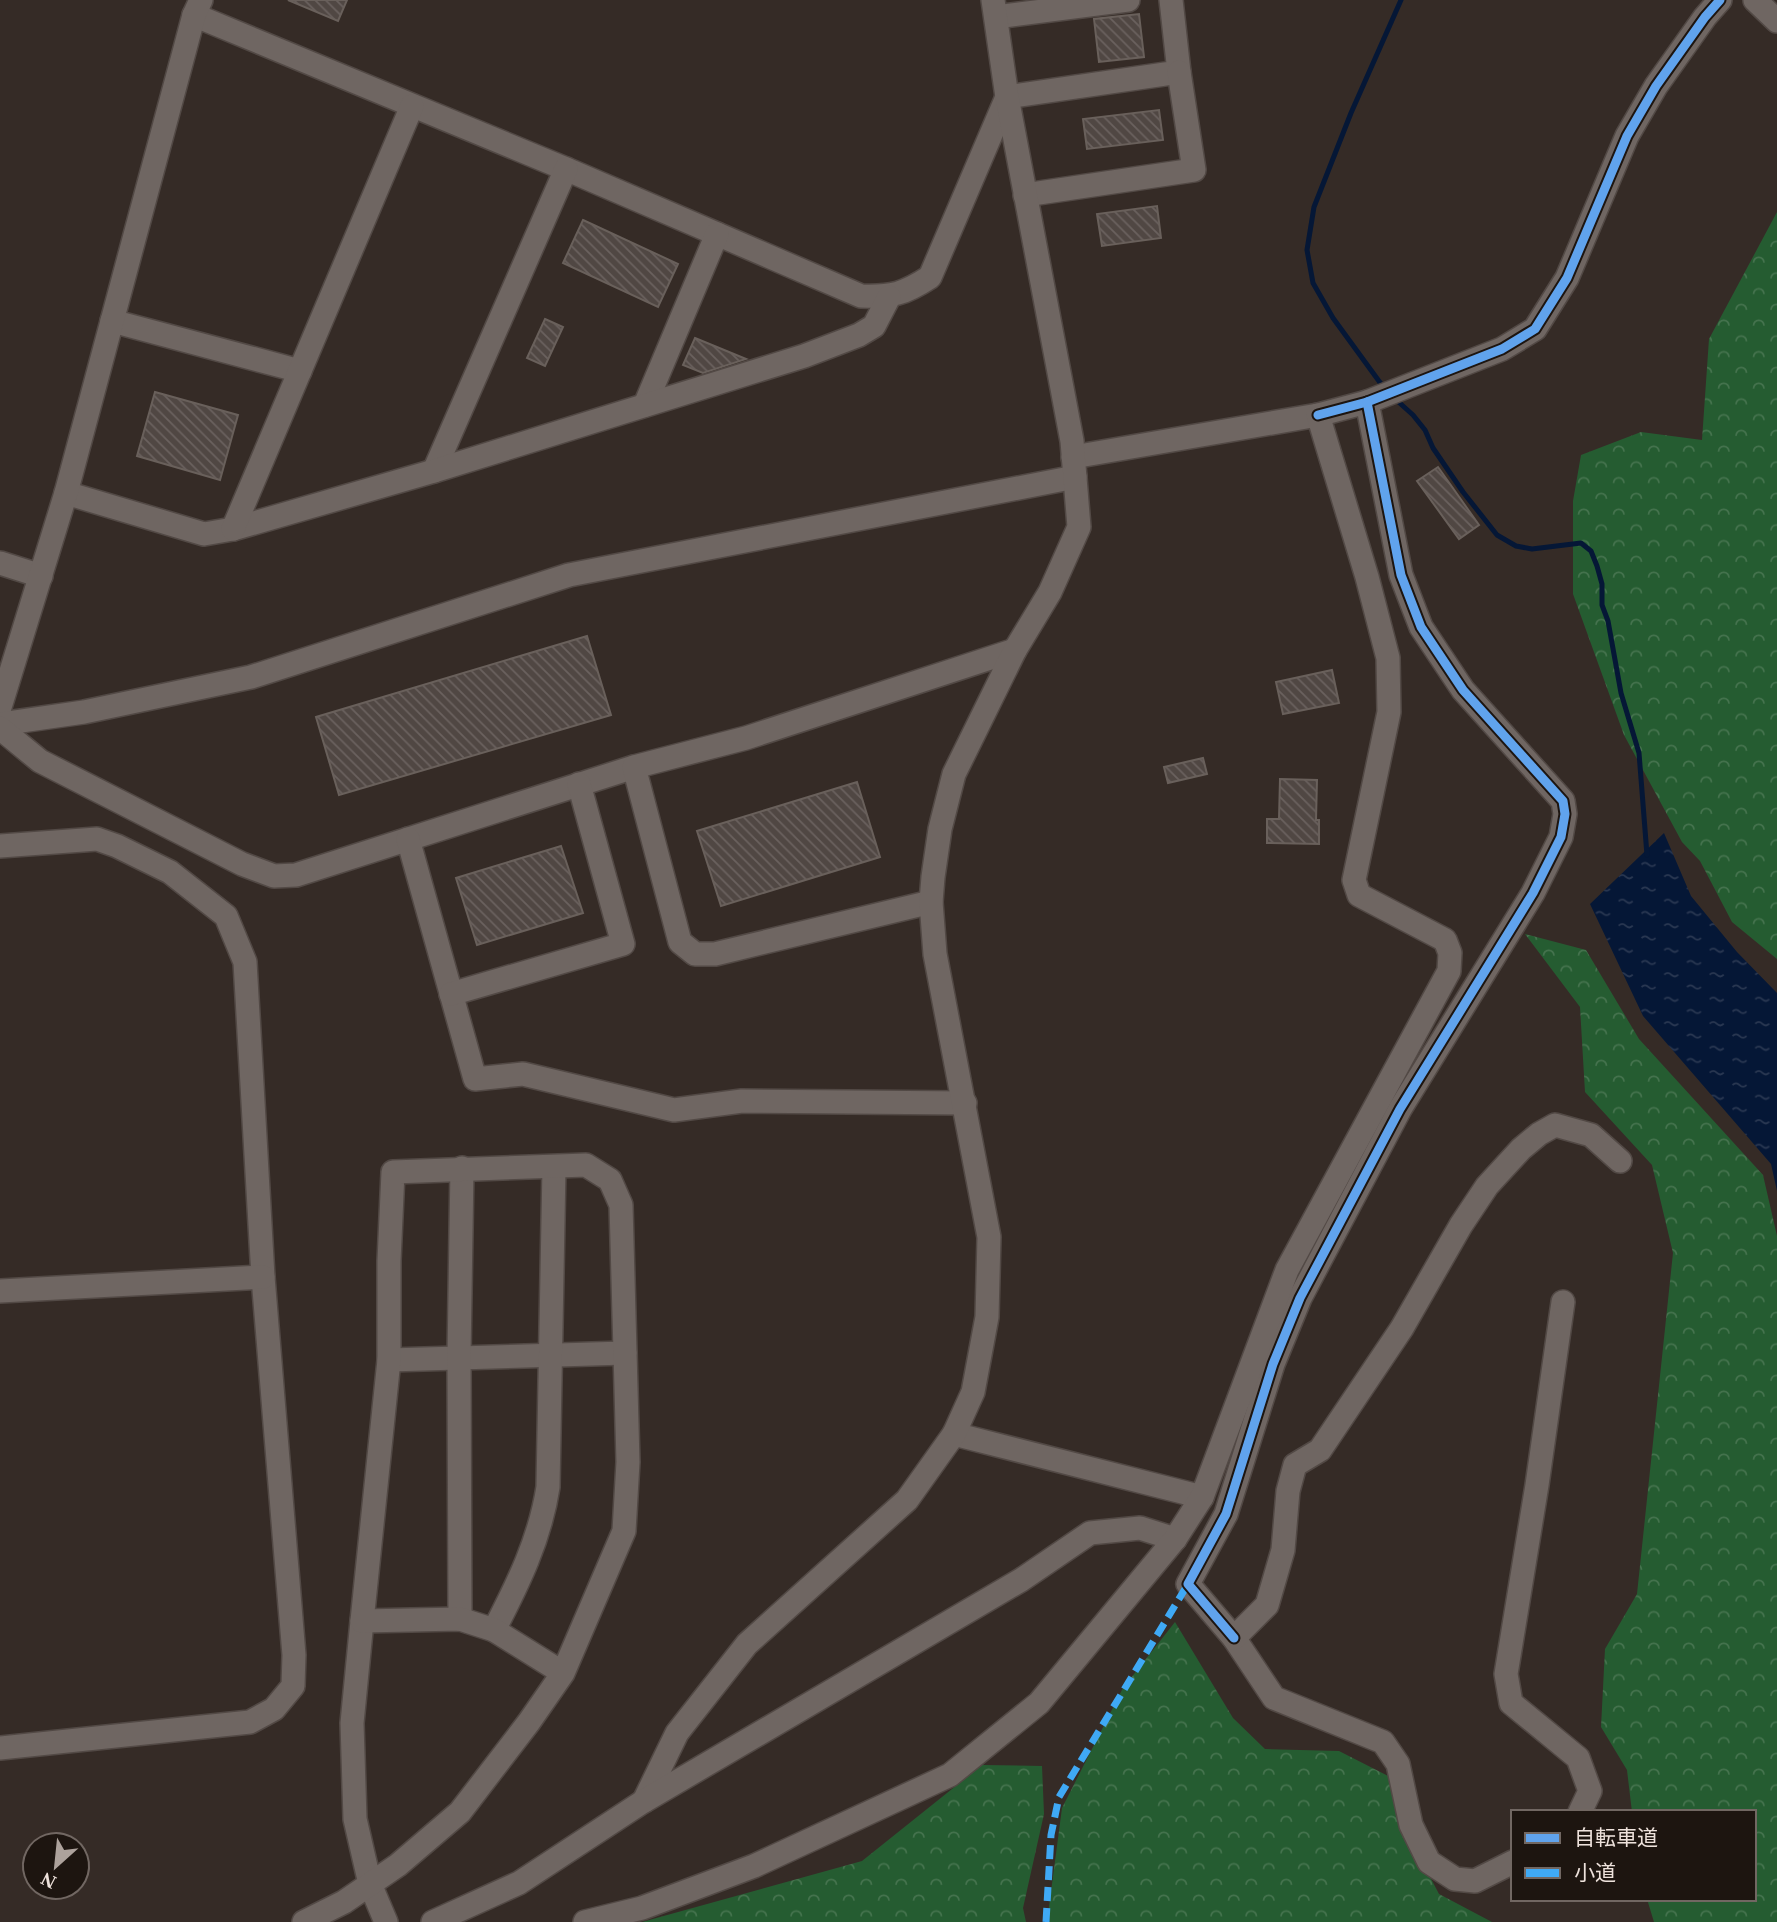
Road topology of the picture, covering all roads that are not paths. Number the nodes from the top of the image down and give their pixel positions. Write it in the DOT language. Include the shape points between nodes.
graph roads {
  1 [pos="1128,0"];
  2 [pos="1171,0"];
  3 [pos="1720,0"];
  4 [pos="1755,0"];
  5 [pos="198,8"];
  6 [pos="995,8"];
  7 [pos="1777,20"];
  8 [pos="1179,72"];
  9 [pos="1007,97"];
  10 [pos="412,106"];
  11 [pos="566,169"];
  12 [pos="1026,195"];
  13 [pos="717,234"];
  14 [pos="889,297"];
  15 [pos="112,321"];
  16 [pos="300,371"];
  17 [pos="1367,402"];
  18 [pos="645,405"];
  19 [pos="1318,415"];
  20 [pos="1074,467"];
  21 [pos="434,471"];
  22 [pos="66,493"];
  23 [pos="233,529"];
  24 [pos="0,563"];
  25 [pos="41,576"];
  26 [pos="1015,650"];
  27 [pos="0,707"];
  28 [pos="0,726"];
  29 [pos="634,767"];
  30 [pos="579,784"];
  31 [pos="408,839"];
  32 [pos="0,846"];
  33 [pos="931,902"];
  34 [pos="452,995"];
  35 [pos="965,1103"];
  36 [pos="1620,1161"];
  37 [pos="554,1167"];
  38 [pos="462,1168"];
  39 [pos="263,1277"];
  40 [pos="0,1291"];
  41 [pos="1563,1302"];
  42 [pos="625,1353"];
  43 [pos="550,1354"];
  44 [pos="459,1356"];
  45 [pos="389,1360"];
  46 [pos="954,1434"];
  47 [pos="1202,1497"];
  48 [pos="1175,1539"];
  49 [pos="460,1619"];
  50 [pos="362,1621"];
  51 [pos="494,1630"];
  52 [pos="1234,1638"];
  53 [pos="563,1673"];
  54 [pos="0,1748"];
  55 [pos="644,1801"];
  56 [pos="1581,1810"];
  57 [pos="1511,1863"];
  58 [pos="370,1884"];
  59 [pos="304,1922"];
  60 [pos="386,1922"];
  61 [pos="433,1922"];
  62 [pos="585,1922"];
  1 -- 6 [label="street"];
  2 -- 8 [label="street"];
  3 -- 17 [label="street" via="1656,86 1628,136 1567,278 1535,329 1502,349"];
  4 -- 7 [label="street"];
  5 -- 10 [label="street"];
  5 -- 15 [label="street"];
  6 -- 9 [label="street"];
  8 -- 9 [label="street"];
  8 -- 12 [label="street" via="1194,170"];
  9 -- 12 [label="street"];
  9 -- 14 [label="street" via="930,277"];
  10 -- 11 [label="street"];
  10 -- 16 [label="street"];
  11 -- 13 [label="street"];
  11 -- 21 [label="street"];
  12 -- 20 [label="street"];
  13 -- 14 [label="street" via="861,296"];
  13 -- 18 [label="street"];
  14 -- 18 [label="street" via="874,326 859,335"];
  15 -- 16 [label="street"];
  15 -- 22 [label="street"];
  16 -- 23 [label="street"];
  17 -- 19 [label="street"];
  17 -- 52 [label="street" via="1401,575 1421,627 1463,690 1563,801 1565,825 1533,893 1400,1109 1300,1298 1273,1364 1226,1514 1188,1584"];
  18 -- 21 [label="street"];
  19 -- 20 [label="street"];
  19 -- 47 [label="street" via="1388,658 1389,712 1354,880 1359,895 1445,940 1449,971 1287,1270"];
  20 -- 26 [label="street" via="1079,527 1050,592"];
  20 -- 28 [label="street" via="569,575 251,677"];
  21 -- 23 [label="street"];
  22 -- 23 [label="street" via="204,534"];
  22 -- 25 [label="street"];
  24 -- 25 [label="street"];
  25 -- 27 [label="street"];
  26 -- 29 [label="street" via="746,738"];
  26 -- 33 [label="street" via="954,774 940,829"];
  28 -- 31 [label="street" via="40,761 274,876 296,875"];
  29 -- 30 [label="street"];
  29 -- 33 [label="street" via="680,942 695,954 715,954"];
  30 -- 31 [label="street"];
  30 -- 34 [label="street" via="623,944"];
  31 -- 34 [label="street"];
  32 -- 39 [label="street" via="97,839 170,872 226,915 245,962"];
  33 -- 35 [label="street" via="935,954"];
  34 -- 35 [label="street" via="475,1079 523,1074 674,1110 743,1101"];
  35 -- 46 [label="street" via="989,1237 987,1304 973,1392"];
  36 -- 52 [label="street" via="1591,1135 1555,1125 1521,1149 1487,1186 1402,1328 1320,1450 1295,1465 1287,1491 1283,1550 1267,1605"];
  37 -- 38 [label="street"];
  37 -- 42 [label="street" via="586,1165 610,1180 621,1205"];
  37 -- 43 [label="street"];
  38 -- 44 [label="street"];
  38 -- 45 [label="street" via="393,1172"];
  39 -- 40 [label="street"];
  39 -- 54 [label="street" via="294,1655 292,1686 274,1709 250,1722"];
  41 -- 56 [label="street" via="1506,1674 1511,1703 1578,1758 1590,1791"];
  42 -- 43 [label="street"];
  42 -- 53 [label="street" via="628,1462 624,1531"];
  43 -- 44 [label="street"];
  43 -- 51 [label="street" via="548,1487 543,1517 520,1580"];
  44 -- 45 [label="street"];
  44 -- 49 [label="street"];
  45 -- 50 [label="street"];
  46 -- 47 [label="street"];
  46 -- 55 [label="street" via="907,1500 747,1644 677,1733"];
  47 -- 48 [label="street"];
  48 -- 55 [label="street" via="1140,1528 1090,1533 1021,1580"];
  48 -- 62 [label="street" via="1039,1703 950,1775 754,1866 642,1908"];
  49 -- 50 [label="street"];
  49 -- 51 [label="street"];
  50 -- 58 [label="street" via="352,1723 355,1819"];
  51 -- 53 [label="street"];
  52 -- 57 [label="street" via="1274,1698 1383,1742 1398,1764 1411,1825 1429,1862 1455,1879 1475,1881"];
  53 -- 58 [label="street" via="460,1812"];
  55 -- 61 [label="street" via="519,1883"];
  58 -- 59 [label="street"];
  58 -- 60 [label="street"];
}
